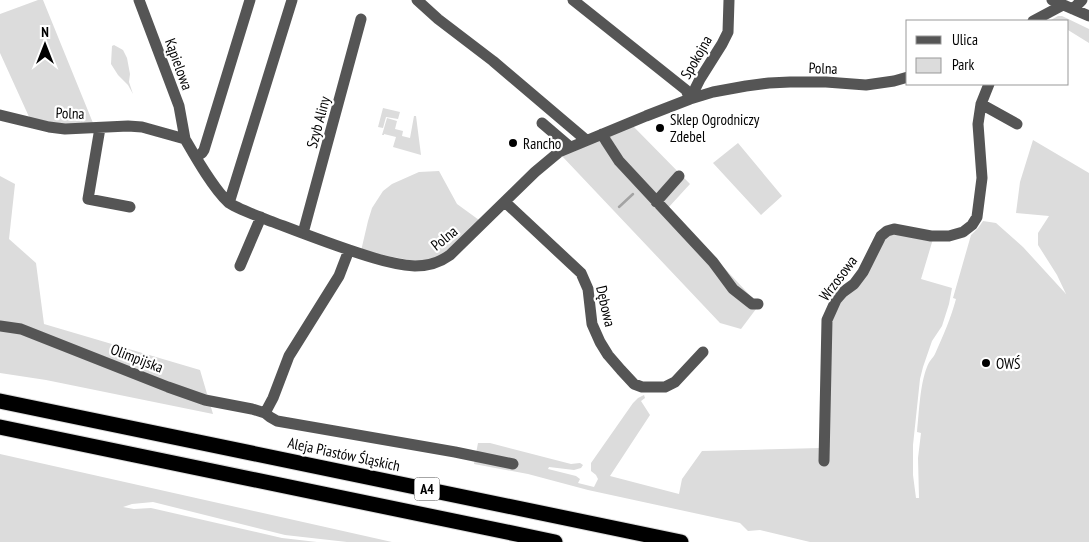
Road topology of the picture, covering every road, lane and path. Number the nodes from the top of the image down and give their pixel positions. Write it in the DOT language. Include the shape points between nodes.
graph roads {
  1 [pos="139,0"];
  2 [pos="250,0"];
  3 [pos="292,0"];
  4 [pos="572,0"];
  5 [pos="729,0"];
  6 [pos="1052,0"];
  7 [pos="1082,0"];
  8 [pos="421,1"];
  9 [pos="1068,7"];
  10 [pos="1089,16"];
  11 [pos="361,19"];
  12 [pos="1036,20"];
  13 [pos="906,78"];
  14 [pos="989,85"];
  15 [pos="690,99"];
  16 [pos="981,104"];
  17 [pos="0,115"];
  18 [pos="542,123"];
  19 [pos="1017,124"];
  20 [pos="100,128"];
  21 [pos="602,134"];
  22 [pos="186,139"];
  23 [pos="586,140"];
  24 [pos="570,147"];
  25 [pos="196,157"];
  26 [pos="679,176"];
  27 [pos="505,202"];
  28 [pos="656,202"];
  29 [pos="229,203"];
  30 [pos="130,207"];
  31 [pos="261,217"];
  32 [pos="303,233"];
  33 [pos="349,250"];
  34 [pos="240,266"];
  35 [pos="758,304"];
  36 [pos="0,326"];
  37 [pos="702,352"];
  38 [pos="0,400"];
  39 [pos="265,413"];
  40 [pos="0,427"];
  41 [pos="824,461"];
  42 [pos="513,464"];
  43 [pos="555,542"];
  44 [pos="681,542"];
  1 -- 22 [label="street, Kąpielowa" via="179,106"];
  2 -- 25 [label="street" via="204,150"];
  3 -- 29 [label="street"];
  4 -- 15 [label="street" via="686,90"];
  5 -- 15 [label="street, Spokojna" via="728,32"];
  6 -- 9 [label="street"];
  7 -- 9 [label="street"];
  8 -- 23 [label="street" via="438,19"];
  9 -- 10 [label="street"];
  9 -- 12 [label="street"];
  11 -- 32 [label="street, Szyb Aliny"];
  13 -- 15 [label="street, Polna" via="866,85 769,83"];
  14 -- 16 [label="street, Wrzosowa"];
  15 -- 21 [label="street, Polna"];
  16 -- 19 [label="street"];
  16 -- 41 [label="street, Wrzosowa" via="978,124 982,178 977,217 972,225 949,236 894,229 887,231 880,236 863,272 832,308 827,320"];
  17 -- 20 [label="street, Polna" via="49,127"];
  18 -- 24 [label="street"];
  20 -- 22 [label="street, Polna" via="142,127"];
  20 -- 30 [label="street" via="88,199"];
  21 -- 23 [label="street, Polna"];
  21 -- 28 [label="street" via="619,161"];
  22 -- 25 [label="street, Polna"];
  23 -- 24 [label="street, Polna"];
  24 -- 27 [label="street, Polna" via="535,172"];
  25 -- 29 [label="street, Polna"];
  26 -- 28 [label="street"];
  27 -- 33 [label="street, Polna" via="440,262 414,266"];
  27 -- 37 [label="street, Dębowa" via="581,273 588,288 592,324 600,342 634,384 642,387 670,385"];
  28 -- 35 [label="street" via="713,262 733,289 752,304"];
  29 -- 31 [label="street, Polna"];
  31 -- 32 [label="street, Polna"];
  31 -- 34 [label="street"];
  32 -- 33 [label="street, Polna"];
  33 -- 39 [label="street" via="339,276 289,356"];
  36 -- 39 [label="street, Olimpijska" via="21,329 205,400"];
  38 -- 44 [label="highway, Aleja Piastów Śląskich / A4"];
  39 -- 42 [label="street, Olimpijska" via="278,421"];
  40 -- 43 [label="highway, A4"];
}
